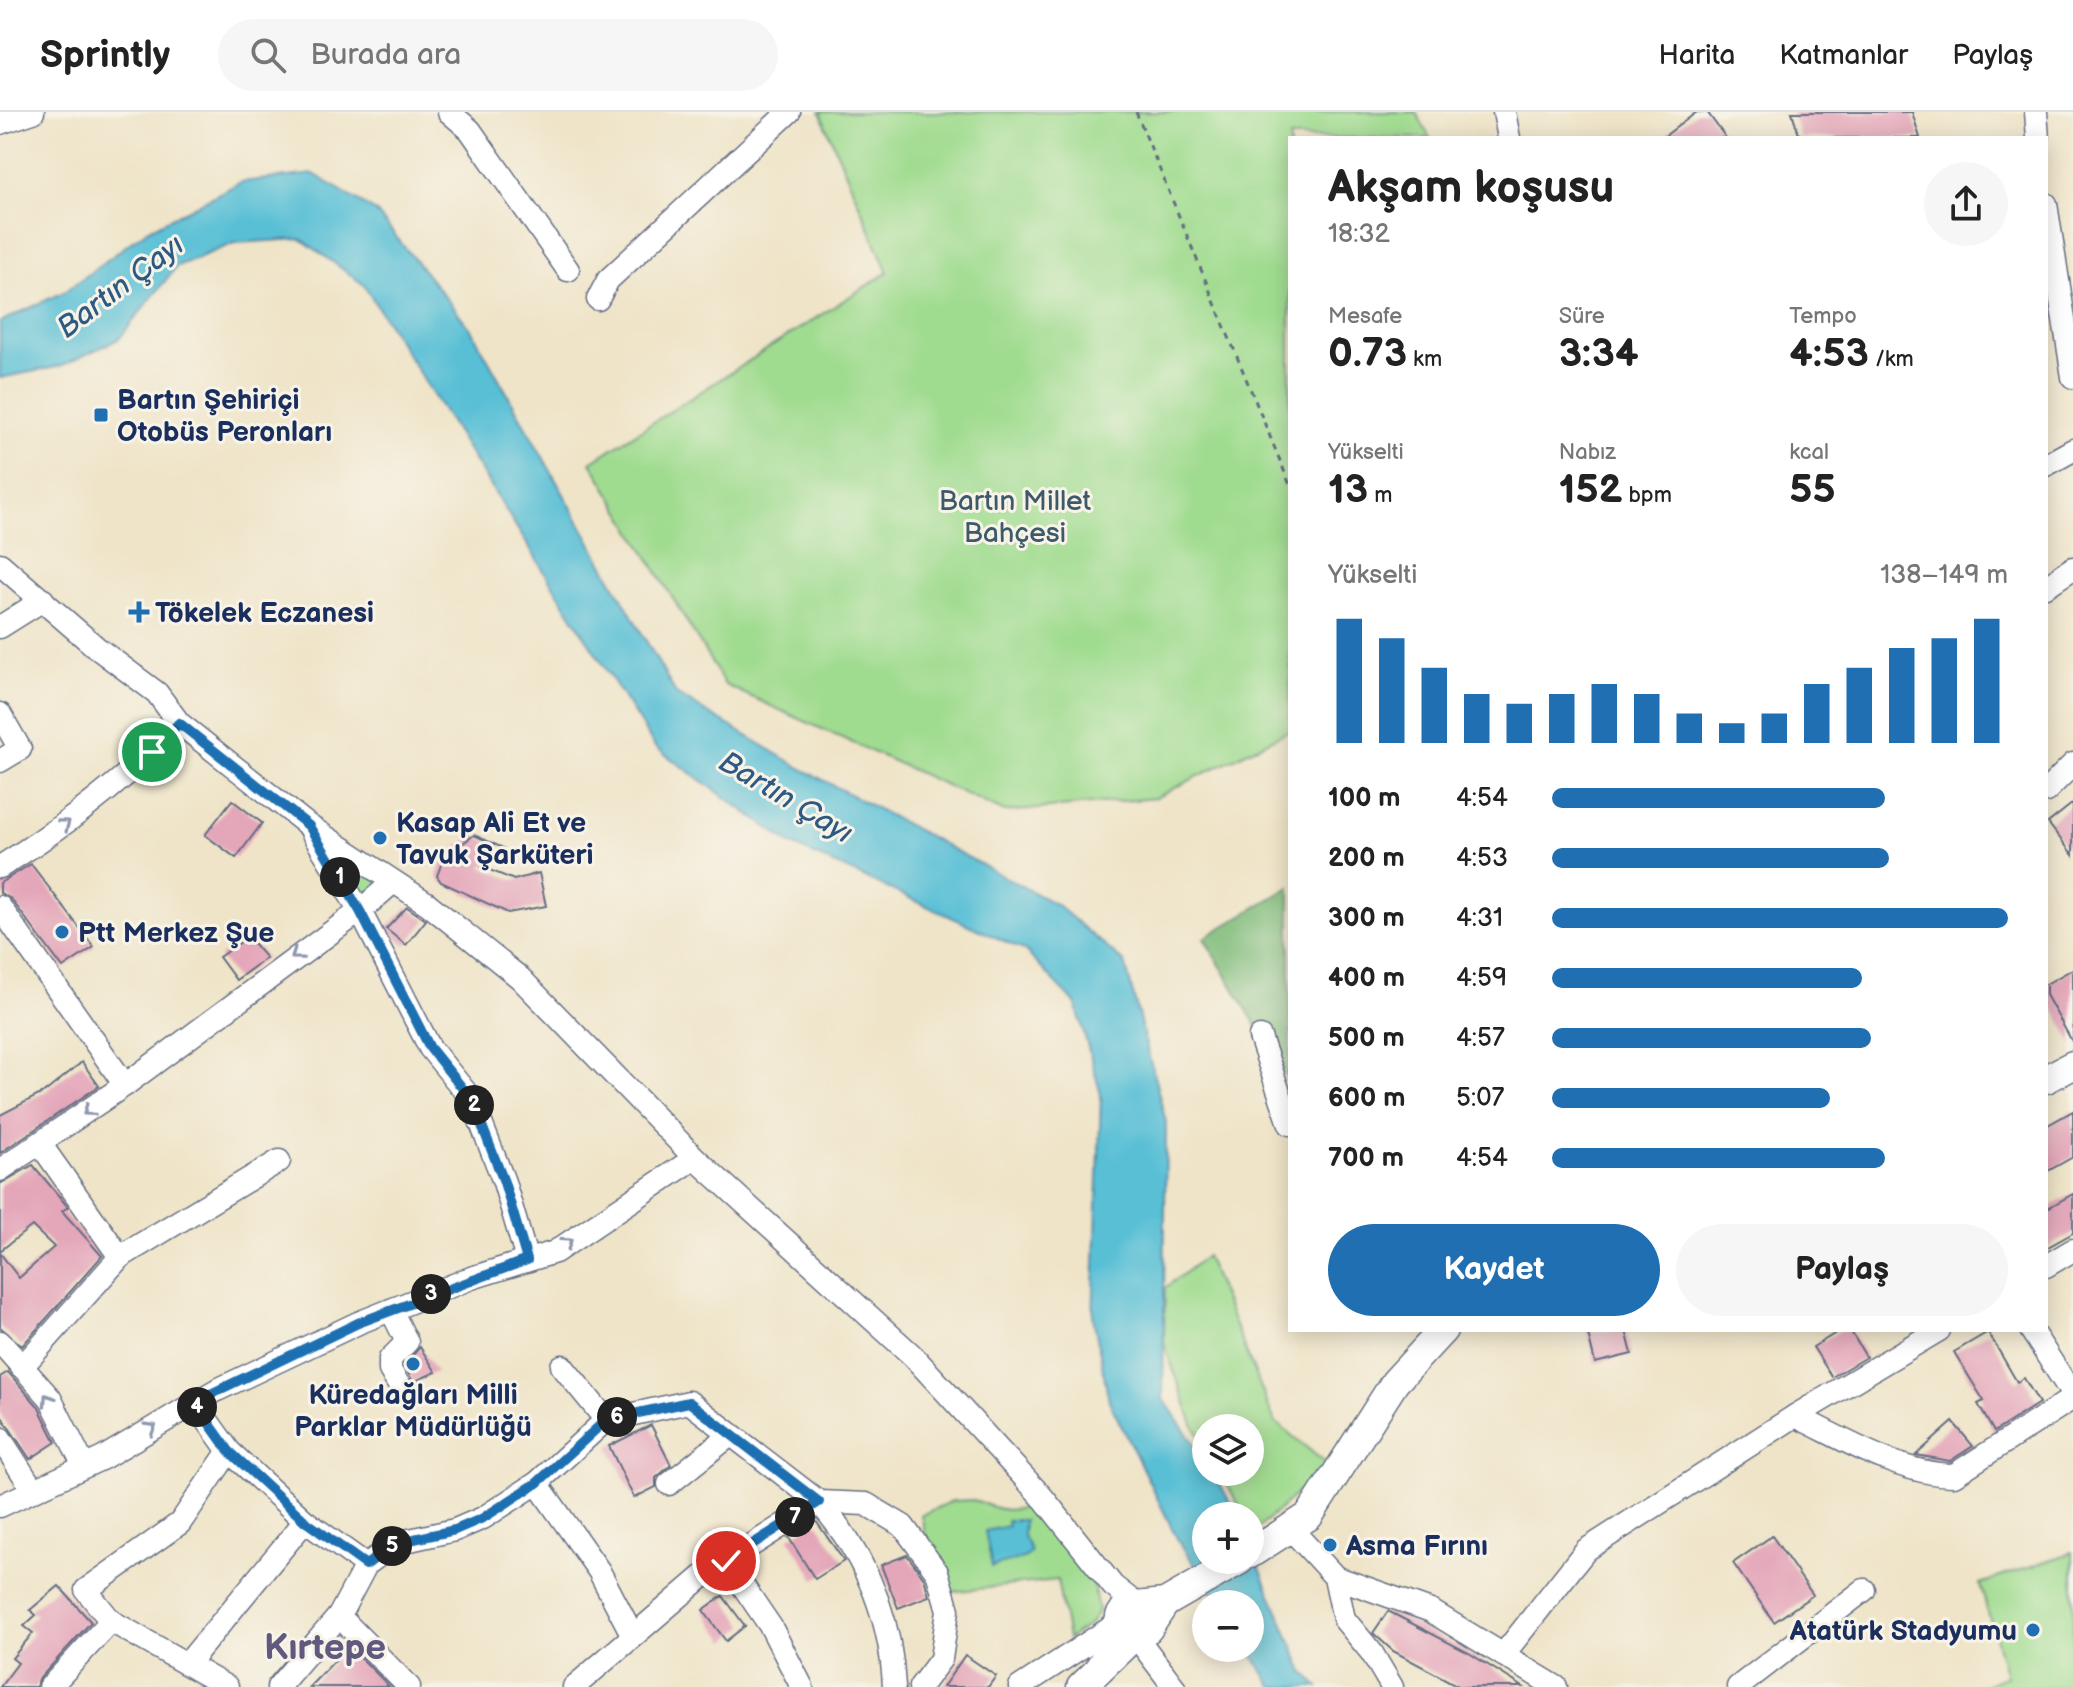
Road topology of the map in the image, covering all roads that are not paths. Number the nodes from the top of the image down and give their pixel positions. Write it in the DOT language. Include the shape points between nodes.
graph roads {
  1 [pos="33,112"];
  2 [pos="449,112"];
  3 [pos="789,112"];
  4 [pos="1504,112"];
  5 [pos="2036,112"];
  6 [pos="0,123"];
  7 [pos="1509,136"];
  8 [pos="2038,136"];
  9 [pos="2048,228"];
  10 [pos="568,270"];
  11 [pos="598,299"];
  12 [pos="2054,300"];
  13 [pos="2073,377"];
  14 [pos="2073,450"];
  15 [pos="2048,464"];
  16 [pos="0,564"];
  17 [pos="2073,568"];
  18 [pos="2048,585"];
  19 [pos="43,600"];
  20 [pos="0,627"];
  21 [pos="0,714"];
  22 [pos="179,723"];
  23 [pos="0,761"];
  24 [pos="2073,764"];
  25 [pos="2048,789"];
  26 [pos="309,826"];
  27 [pos="0,867"];
  28 [pos="392,883"];
  29 [pos="0,907"];
  30 [pos="360,911"];
  31 [pos="1260,1037"];
  32 [pos="2073,1065"];
  33 [pos="2048,1078"];
  34 [pos="125,1085"];
  35 [pos="1288,1118"];
  36 [pos="41,1145"];
  37 [pos="695,1158"];
  38 [pos="279,1161"];
  39 [pos="0,1170"];
  40 [pos="2073,1250"];
  41 [pos="120,1257"];
  42 [pos="527,1260"];
  43 [pos="2048,1265"];
  44 [pos="391,1310"];
  45 [pos="1441,1332"];
  46 [pos="1936,1332"];
  47 [pos="2032,1332"];
  48 [pos="0,1342"];
  49 [pos="562,1366"];
  50 [pos="22,1367"];
  51 [pos="403,1392"];
  52 [pos="2073,1397"];
  53 [pos="194,1402"];
  54 [pos="1795,1416"];
  55 [pos="606,1420"];
  56 [pos="729,1436"];
  57 [pos="0,1438"];
  58 [pos="229,1451"];
  59 [pos="83,1464"];
  60 [pos="537,1483"];
  61 [pos="669,1484"];
  62 [pos="32,1488"];
  63 [pos="819,1502"];
  64 [pos="0,1506"];
  65 [pos="305,1521"];
  66 [pos="1284,1534"];
  67 [pos="1264,1546"];
  68 [pos="726,1561"];
  69 [pos="366,1565"];
  70 [pos="1217,1574"];
  71 [pos="1335,1577"];
  72 [pos="1864,1590"];
  73 [pos="339,1616"];
  74 [pos="111,1621"];
  75 [pos="1139,1622"];
  76 [pos="633,1636"];
  77 [pos="1503,1655"];
  78 [pos="188,1663"];
  79 [pos="1090,1678"];
  80 [pos="221,1686"];
  81 [pos="50,1687"];
  82 [pos="278,1687"];
  83 [pos="409,1687"];
  84 [pos="574,1687"];
  85 [pos="802,1687"];
  86 [pos="894,1687"];
  87 [pos="920,1687"];
  88 [pos="1020,1687"];
  89 [pos="1174,1687"];
  90 [pos="1392,1687"];
  91 [pos="1556,1687"];
  92 [pos="1738,1687"];
  1 -- 6 [label="street"];
  2 -- 10 [label="street" via="470,130"];
  3 -- 11 [label="street" via="608,280"];
  4 -- 7 [label="street"];
  5 -- 8 [label="street"];
  9 -- 12 [label="street"];
  12 -- 13 [label="street"];
  14 -- 15 [label="street"];
  16 -- 19 [label="street"];
  17 -- 18 [label="street"];
  19 -- 20 [label="street"];
  19 -- 22 [label="street" via="157,693"];
  21 -- 23 [label="street" via="20,749"];
  22 -- 26 [label="street"];
  27 -- 22 [label="street, one-way" via="62,828"];
  24 -- 25 [label="street"];
  26 -- 28 [label="street"];
  26 -- 30 [label="street"];
  28 -- 30 [label="street"];
  28 -- 37 [label="street" via="428,904 520,978"];
  29 -- 34 [label="street"];
  30 -- 34 [label="street, one-way"];
  30 -- 42 [label="street" via="430,1048 472,1100"];
  31 -- 35 [label="street"];
  32 -- 33 [label="main road"];
  34 -- 36 [label="street, one-way"];
  36 -- 39 [label="street"];
  36 -- 41 [label="street"];
  42 -- 37 [label="street, one-way" via="555,1252"];
  37 -- 75 [label="street" via="913,1356 1044,1499"];
  38 -- 41 [label="street"];
  40 -- 43 [label="street"];
  41 -- 50 [label="street"];
  42 -- 44 [label="street"];
  44 -- 51 [label="street" via="406,1334 407,1342 390,1359 390,1370"];
  44 -- 53 [label="street"];
  45 -- 66 [label="main road" via="1395,1382 1309,1516"];
  46 -- 54 [label="street"];
  47 -- 52 [label="street"];
  48 -- 50 [label="street"];
  49 -- 55 [label="street"];
  59 -- 50 [label="street, one-way" via="50,1398"];
  52 -- 54 [label="street" via="1954,1475 1893,1461"];
  53 -- 58 [label="street"];
  59 -- 53 [label="street, one-way" via="103,1458"];
  54 -- 77 [label="street" via="1586,1550"];
  55 -- 56 [label="street" via="689,1402"];
  55 -- 60 [label="street"];
  56 -- 61 [label="street"];
  56 -- 63 [label="street"];
  57 -- 62 [label="street"];
  58 -- 65 [label="street"];
  58 -- 74 [label="street" via="180,1523 86,1590"];
  59 -- 62 [label="street"];
  60 -- 69 [label="street" via="483,1518 396,1543"];
  60 -- 76 [label="street" via="599,1571"];
  62 -- 64 [label="street"];
  63 -- 68 [label="street"];
  63 -- 86 [label="street" via="855,1549 878,1596 891,1645"];
  63 -- 87 [label="street" via="866,1504 903,1526 937,1572 948,1610 941,1659"];
  65 -- 69 [label="street"];
  65 -- 78 [label="street"];
  66 -- 67 [label="main road"];
  66 -- 71 [label="street"];
  68 -- 76 [label="street"];
  68 -- 85 [label="street" via="771,1627"];
  69 -- 73 [label="street"];
  70 -- 75 [label="main road"];
  71 -- 77 [label="street" via="1431,1611"];
  71 -- 90 [label="street" via="1344,1619"];
  72 -- 92 [label="street"];
  73 -- 82 [label="street"];
  73 -- 83 [label="street"];
  74 -- 78 [label="street"];
  74 -- 81 [label="street"];
  75 -- 79 [label="main road" via="1118,1639"];
  75 -- 88 [label="street"];
  75 -- 89 [label="street"];
  76 -- 84 [label="street"];
  77 -- 91 [label="street"];
  78 -- 80 [label="street"];
}
